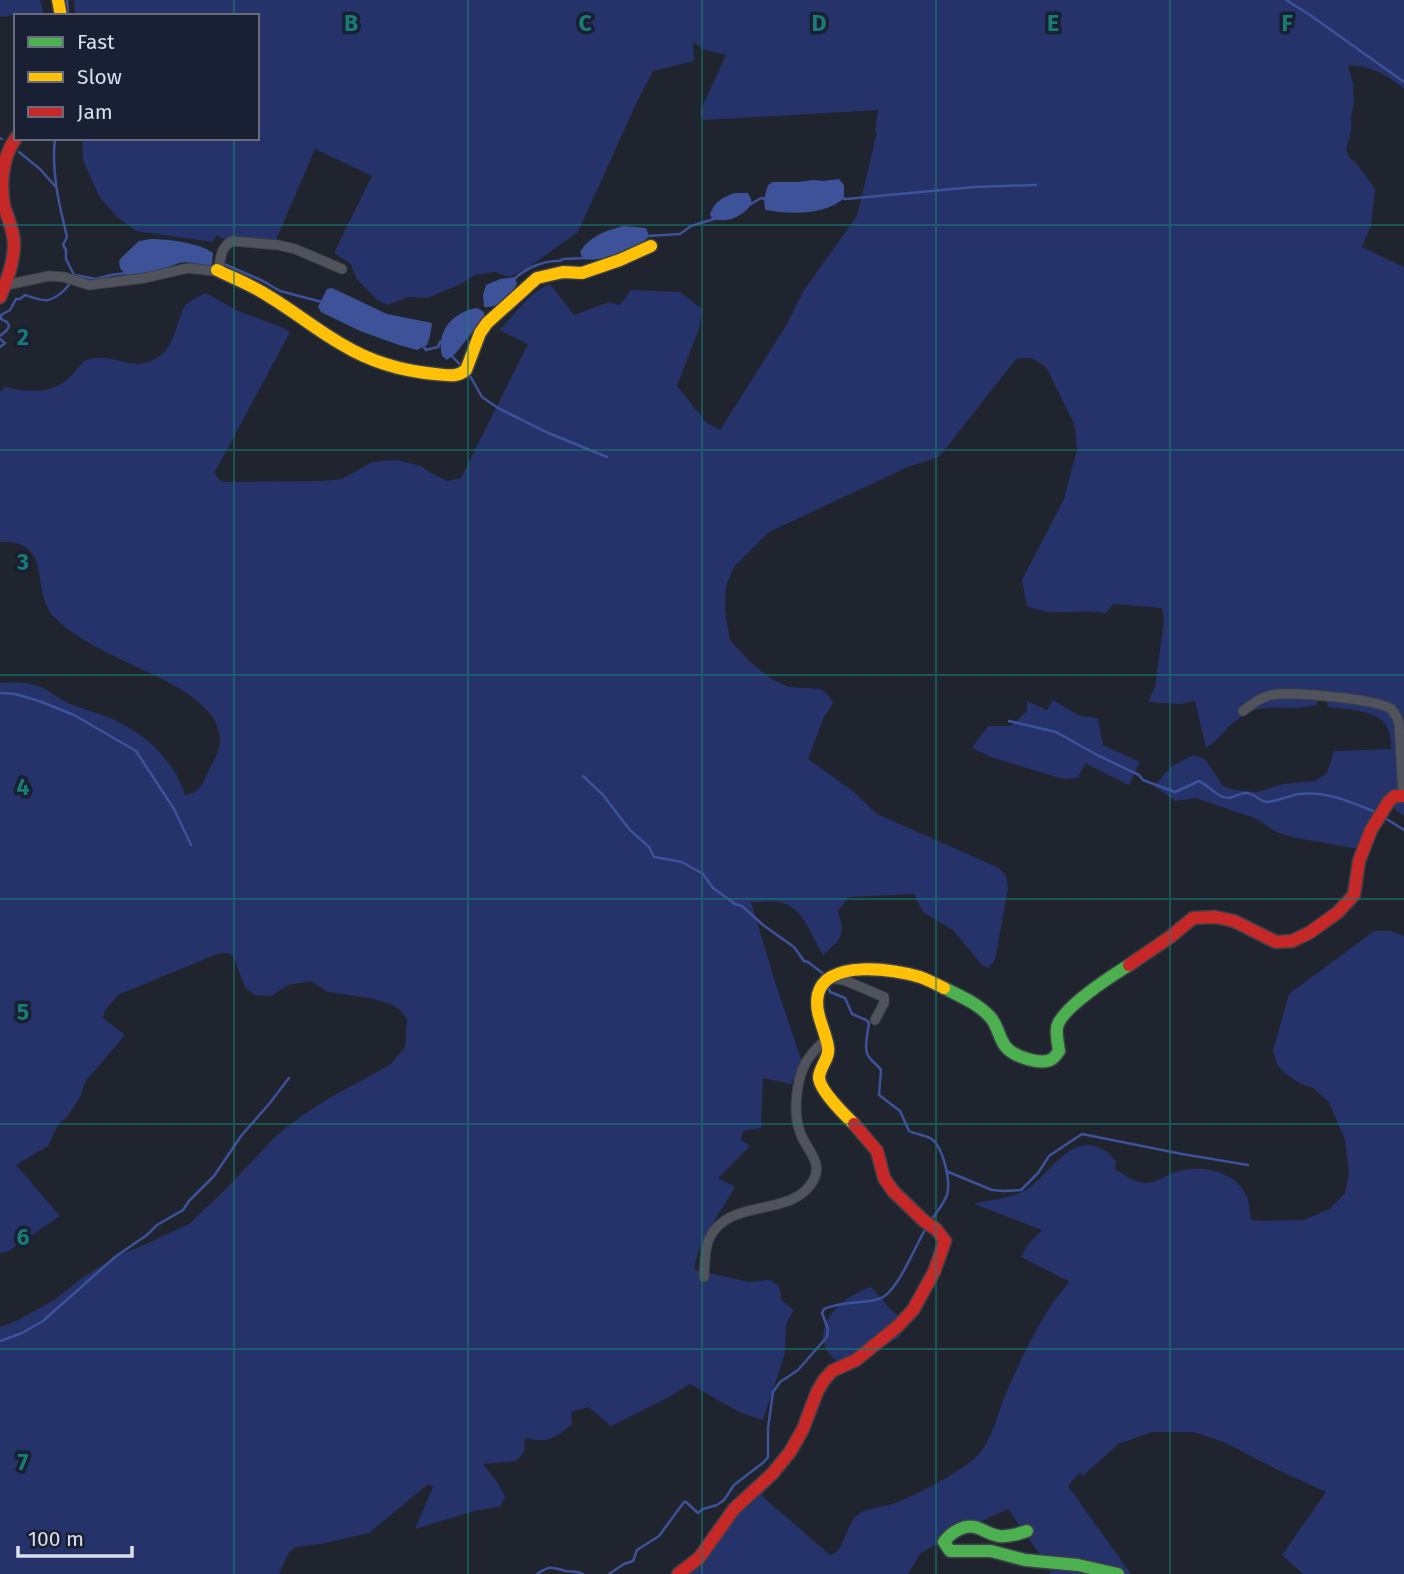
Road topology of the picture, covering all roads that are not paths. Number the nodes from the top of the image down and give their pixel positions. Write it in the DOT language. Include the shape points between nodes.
graph roads {
  1 [pos="14,140"];
  2 [pos="651,246"];
  3 [pos="342,269"];
  4 [pos="217,270"];
  5 [pos="3,291"];
  6 [pos="1243,711"];
  7 [pos="1404,796"];
  8 [pos="829,978"];
  9 [pos="875,1020"];
  10 [pos="826,1039"];
  11 [pos="704,1277"];
  12 [pos="1027,1531"];
  13 [pos="678,1574"];
  14 [pos="1118,1574"];
  1 -- 5 [label="street" via="8,148 2,184 14,248"];
  2 -- 4 [label="street" via="582,273 537,278 487,323 466,370 452,376 420,373 368,358 268,295"];
  3 -- 4 [label="street" via="295,249 232,241 222,250"];
  4 -- 5 [label="street" via="188,268 89,285 49,276"];
  6 -- 7 [label="street" via="1273,694 1387,707 1399,723"];
  7 -- 8 [label="street" via="1388,801 1367,839 1350,900 1314,930 1296,940 1274,942 1234,921 1193,918 1065,1014 1057,1028 1059,1051 1051,1060 1011,1052 989,1016 922,977 855,970"];
  8 -- 9 [label="street" via="884,997"];
  8 -- 10 [label="street" via="817,1000"];
  10 -- 11 [label="street" via="804,1066 797,1097 798,1127 817,1166 813,1181 797,1197 727,1219 708,1242"];
  10 -- 13 [label="street" via="828,1055 821,1084 871,1142 893,1191 942,1236 943,1250 913,1310 856,1360 832,1371 817,1392 807,1423 790,1452 734,1508 699,1558"];
  12 -- 14 [label="street" via="998,1536 980,1527 964,1527 944,1542 956,1552 991,1551"];
}
